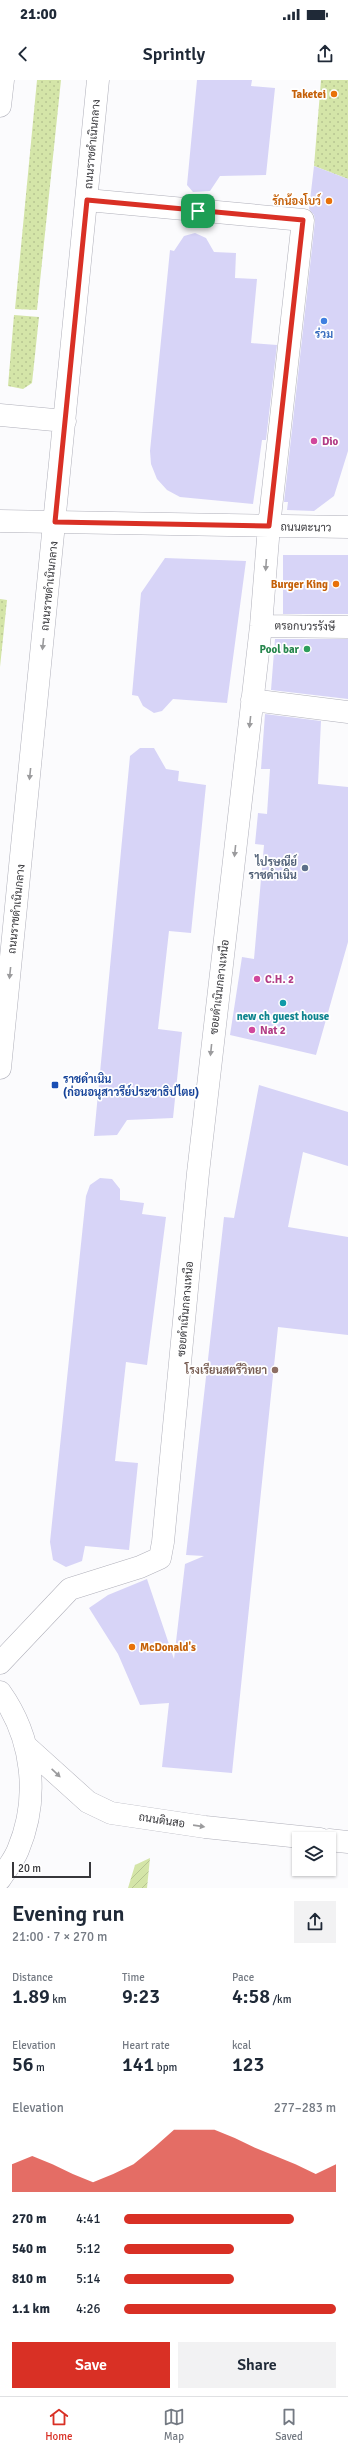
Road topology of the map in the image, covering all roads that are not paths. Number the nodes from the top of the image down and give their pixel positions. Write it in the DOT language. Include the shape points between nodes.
graph roads {
  1 [pos="3,80"];
  2 [pos="98,80"];
  3 [pos="0,106"];
  4 [pos="87,200"];
  5 [pos="0,416"];
  6 [pos="65,421"];
  7 [pos="0,521"];
  8 [pos="55,522"];
  9 [pos="269,526"];
  10 [pos="348,527"];
  11 [pos="261,626"];
  12 [pos="348,627"];
  13 [pos="252,700"];
  14 [pos="348,712"];
  15 [pos="0,1068"];
  16 [pos="0,1663"];
  17 [pos="0,1692"];
  18 [pos="27,1746"];
  19 [pos="292,1836"];
  20 [pos="336,1841"];
  21 [pos="348,1842"];
  22 [pos="0,1879"];
  1 -- 3 [label="street"];
  2 -- 4 [label="street, ถนนราชดำเนินกลาง"];
  4 -- 6 [label="street, ถนนราชดำเนินกลาง"];
  4 -- 9 [label="street, ซอยดำเนินกลางเหนือ" via="303,220"];
  5 -- 6 [label="street"];
  6 -- 8 [label="street, ถนนราชดำเนินกลาง"];
  7 -- 8 [label="street, ถนนตะนาว"];
  8 -- 9 [label="street, ถนนตะนาว"];
  8 -- 15 [label="street, ถนนราชดำเนินกลาง, one-way"];
  9 -- 10 [label="street, ถนนตะนาว"];
  9 -- 11 [label="street, ซอยดำเนินกลางเหนือ, one-way"];
  11 -- 12 [label="street, ตรอกบวรรังษี"];
  11 -- 13 [label="street, ซอยดำเนินกลางเหนือ"];
  13 -- 14 [label="street"];
  13 -- 16 [label="street, ซอยดำเนินกลางเหนือ, one-way" via="198,1172 160,1558 70,1589"];
  17 -- 18 [label="street" via="13,1710"];
  18 -- 19 [label="street, ถนนดินสอ, one-way" via="88,1802 111,1813"];
  18 -- 22 [label="street" via="32,1799 18,1850"];
  20 -- 21 [label="street"];
}
